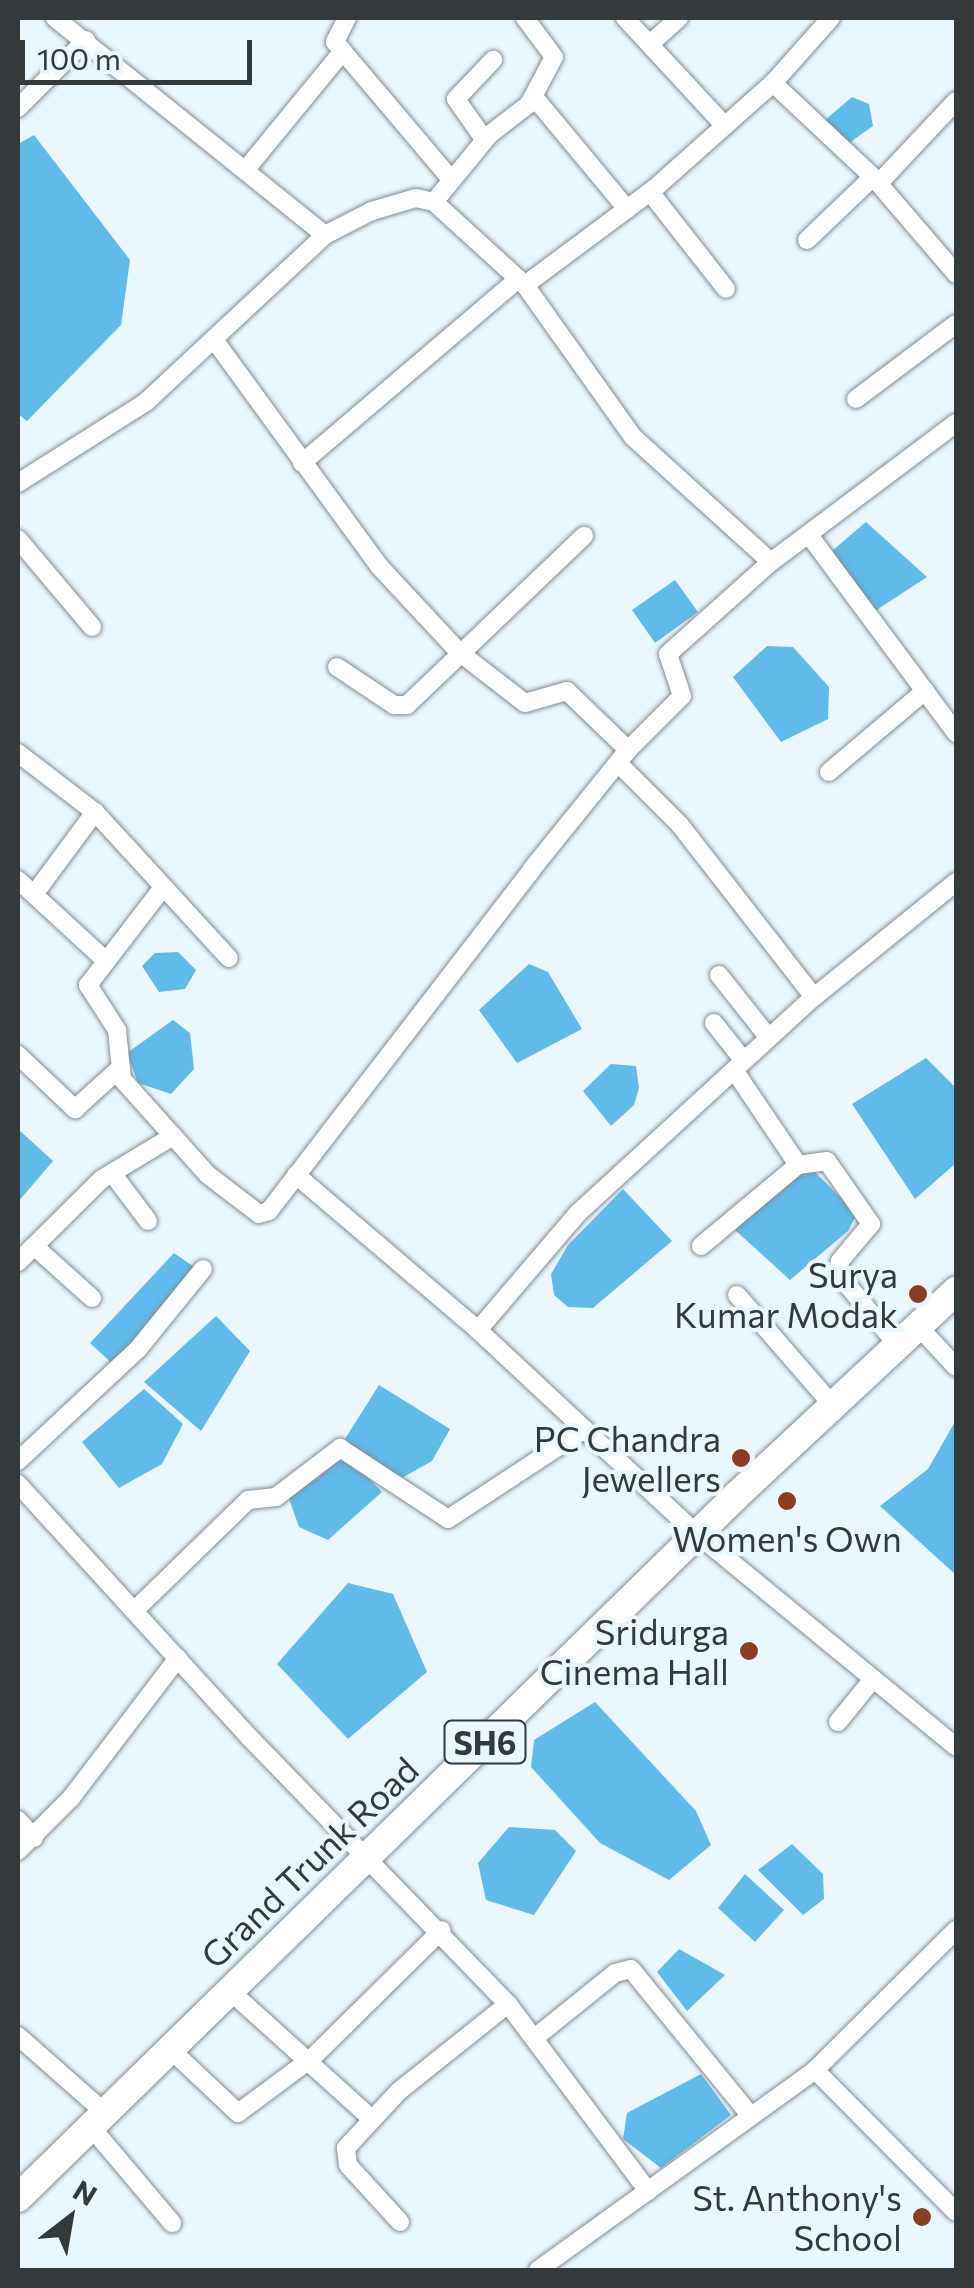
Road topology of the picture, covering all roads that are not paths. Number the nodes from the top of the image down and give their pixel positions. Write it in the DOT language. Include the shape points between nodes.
graph roads {
  1 [pos="55,18"];
  2 [pos="347,18"];
  3 [pos="525,18"];
  4 [pos="625,18"];
  5 [pos="679,18"];
  6 [pos="831,18"];
  7 [pos="86,40"];
  8 [pos="650,44"];
  9 [pos="343,51"];
  10 [pos="493,60"];
  11 [pos="773,83"];
  12 [pos="534,97"];
  13 [pos="956,101"];
  14 [pos="18,108"];
  15 [pos="725,126"];
  16 [pos="484,139"];
  17 [pos="247,168"];
  18 [pos="449,177"];
  19 [pos="876,180"];
  20 [pos="650,192"];
  21 [pos="434,202"];
  22 [pos="627,209"];
  23 [pos="326,235"];
  24 [pos="807,240"];
  25 [pos="956,274"];
  26 [pos="522,282"];
  27 [pos="726,289"];
  28 [pos="956,324"];
  29 [pos="216,341"];
  30 [pos="856,400"];
  31 [pos="956,423"];
  32 [pos="302,464"];
  33 [pos="20,477"];
  34 [pos="809,535"];
  35 [pos="584,536"];
  36 [pos="18,539"];
  37 [pos="771,562"];
  38 [pos="92,627"];
  39 [pos="460,652"];
  40 [pos="338,667"];
  41 [pos="925,691"];
  42 [pos="956,733"];
  43 [pos="18,753"];
  44 [pos="623,756"];
  45 [pos="829,772"];
  46 [pos="96,812"];
  47 [pos="18,880"];
  48 [pos="956,882"];
  49 [pos="161,890"];
  50 [pos="35,893"];
  51 [pos="230,958"];
  52 [pos="104,959"];
  53 [pos="719,975"];
  54 [pos="814,997"];
  55 [pos="714,1023"];
  56 [pos="768,1038"];
  57 [pos="18,1054"];
  58 [pos="739,1066"];
  59 [pos="119,1069"];
  60 [pos="173,1136"];
  61 [pos="798,1165"];
  62 [pos="112,1174"];
  63 [pos="296,1175"];
  64 [pos="148,1221"];
  65 [pos="34,1246"];
  66 [pos="702,1246"];
  67 [pos="18,1260"];
  68 [pos="203,1269"];
  69 [pos="956,1291"];
  70 [pos="737,1295"];
  71 [pos="92,1298"];
  72 [pos="478,1330"];
  73 [pos="906,1334"];
  74 [pos="956,1367"];
  75 [pos="834,1406"];
  76 [pos="582,1431"];
  77 [pos="18,1461"];
  78 [pos="18,1484"];
  79 [pos="696,1534"];
  80 [pos="134,1610"];
  81 [pos="178,1658"];
  82 [pos="873,1679"];
  83 [pos="838,1722"];
  84 [pos="953,1737"];
  85 [pos="18,1820"];
  86 [pos="34,1838"];
  87 [pos="18,1852"];
  88 [pos="371,1857"];
  89 [pos="442,1930"];
  90 [pos="956,1930"];
  91 [pos="229,1990"];
  92 [pos="508,2004"];
  93 [pos="18,2036"];
  94 [pos="537,2036"];
  95 [pos="170,2048"];
  96 [pos="302,2061"];
  97 [pos="816,2070"];
  98 [pos="752,2116"];
  99 [pos="98,2120"];
  100 [pos="372,2120"];
  101 [pos="648,2191"];
  102 [pos="18,2198"];
  103 [pos="956,2212"];
  104 [pos="400,2222"];
  105 [pos="172,2223"];
  106 [pos="538,2270"];
  1 -- 7 [label="street"];
  2 -- 9 [label="street" via="332,35"];
  3 -- 12 [label="street" via="555,53"];
  4 -- 8 [label="street"];
  5 -- 8 [label="street"];
  6 -- 11 [label="street"];
  7 -- 14 [label="street"];
  7 -- 17 [label="street"];
  8 -- 15 [label="street"];
  9 -- 17 [label="street"];
  9 -- 18 [label="street"];
  10 -- 16 [label="street" via="456,99"];
  11 -- 15 [label="street"];
  11 -- 19 [label="street"];
  12 -- 16 [label="street"];
  12 -- 22 [label="street"];
  13 -- 19 [label="street"];
  15 -- 20 [label="street"];
  16 -- 18 [label="street"];
  17 -- 23 [label="street"];
  18 -- 21 [label="street"];
  19 -- 24 [label="street"];
  19 -- 25 [label="street"];
  20 -- 22 [label="street"];
  20 -- 27 [label="street"];
  21 -- 23 [label="street" via="416,198 372,211"];
  21 -- 26 [label="street"];
  22 -- 26 [label="street"];
  23 -- 29 [label="street"];
  26 -- 32 [label="street"];
  26 -- 37 [label="street" via="633,437"];
  28 -- 30 [label="street"];
  29 -- 32 [label="street"];
  29 -- 33 [label="street" via="146,402"];
  31 -- 34 [label="street"];
  32 -- 39 [label="street" via="379,566"];
  34 -- 37 [label="street"];
  34 -- 41 [label="street"];
  35 -- 39 [label="street"];
  36 -- 38 [label="street"];
  37 -- 44 [label="street" via="668,654 682,696"];
  39 -- 40 [label="street" via="400,708"];
  39 -- 44 [label="street" via="526,703 567,691"];
  41 -- 42 [label="street"];
  41 -- 45 [label="street"];
  43 -- 46 [label="street"];
  44 -- 54 [label="street"];
  44 -- 63 [label="street"];
  46 -- 49 [label="street"];
  46 -- 50 [label="street"];
  47 -- 50 [label="street"];
  48 -- 54 [label="street"];
  49 -- 51 [label="street"];
  49 -- 52 [label="street"];
  50 -- 52 [label="street"];
  52 -- 59 [label="street" via="88,985 118,1030"];
  53 -- 56 [label="street"];
  54 -- 56 [label="street"];
  55 -- 58 [label="street"];
  56 -- 58 [label="street"];
  57 -- 59 [label="street" via="75,1108"];
  58 -- 61 [label="street"];
  58 -- 72 [label="street" via="578,1213"];
  59 -- 60 [label="street"];
  60 -- 62 [label="street"];
  60 -- 63 [label="street" via="208,1175 258,1214 269,1212"];
  61 -- 66 [label="street"];
  61 -- 73 [label="street" via="827,1161 870,1218 838,1274"];
  62 -- 64 [label="street"];
  62 -- 65 [label="street"];
  63 -- 72 [label="street"];
  65 -- 67 [label="street"];
  65 -- 71 [label="street"];
  68 -- 77 [label="street" via="138,1350"];
  69 -- 73 [label="main road, Grand Trunk Road / SH6"];
  70 -- 75 [label="street"];
  72 -- 76 [label="street"];
  73 -- 74 [label="street"];
  73 -- 75 [label="main road, Grand Trunk Road / SH6"];
  75 -- 79 [label="main road, Grand Trunk Road / SH6"];
  76 -- 79 [label="street"];
  76 -- 80 [label="street" via="448,1519 340,1448 276,1497 248,1500"];
  78 -- 80 [label="street"];
  79 -- 82 [label="street"];
  79 -- 88 [label="main road, Grand Trunk Road / SH6"];
  80 -- 81 [label="street"];
  81 -- 86 [label="street"];
  81 -- 88 [label="street"];
  82 -- 83 [label="street"];
  82 -- 84 [label="street"];
  85 -- 86 [label="street"];
  86 -- 87 [label="street"];
  88 -- 89 [label="street"];
  88 -- 91 [label="main road, Grand Trunk Road / SH6"];
  89 -- 92 [label="street"];
  89 -- 96 [label="street"];
  90 -- 97 [label="street"];
  91 -- 95 [label="main road, Grand Trunk Road / SH6"];
  91 -- 96 [label="street"];
  92 -- 94 [label="street"];
  92 -- 100 [label="street"];
  93 -- 99 [label="street"];
  94 -- 98 [label="street" via="616,1973 631,1969"];
  94 -- 101 [label="street"];
  95 -- 96 [label="street" via="238,2113"];
  95 -- 99 [label="main road, Grand Trunk Road / SH6"];
  96 -- 100 [label="street"];
  97 -- 98 [label="street"];
  97 -- 103 [label="street"];
  98 -- 101 [label="street"];
  99 -- 102 [label="main road, Grand Trunk Road / SH6"];
  99 -- 105 [label="street"];
  100 -- 104 [label="street" via="344,2156"];
  101 -- 106 [label="street"];
}
